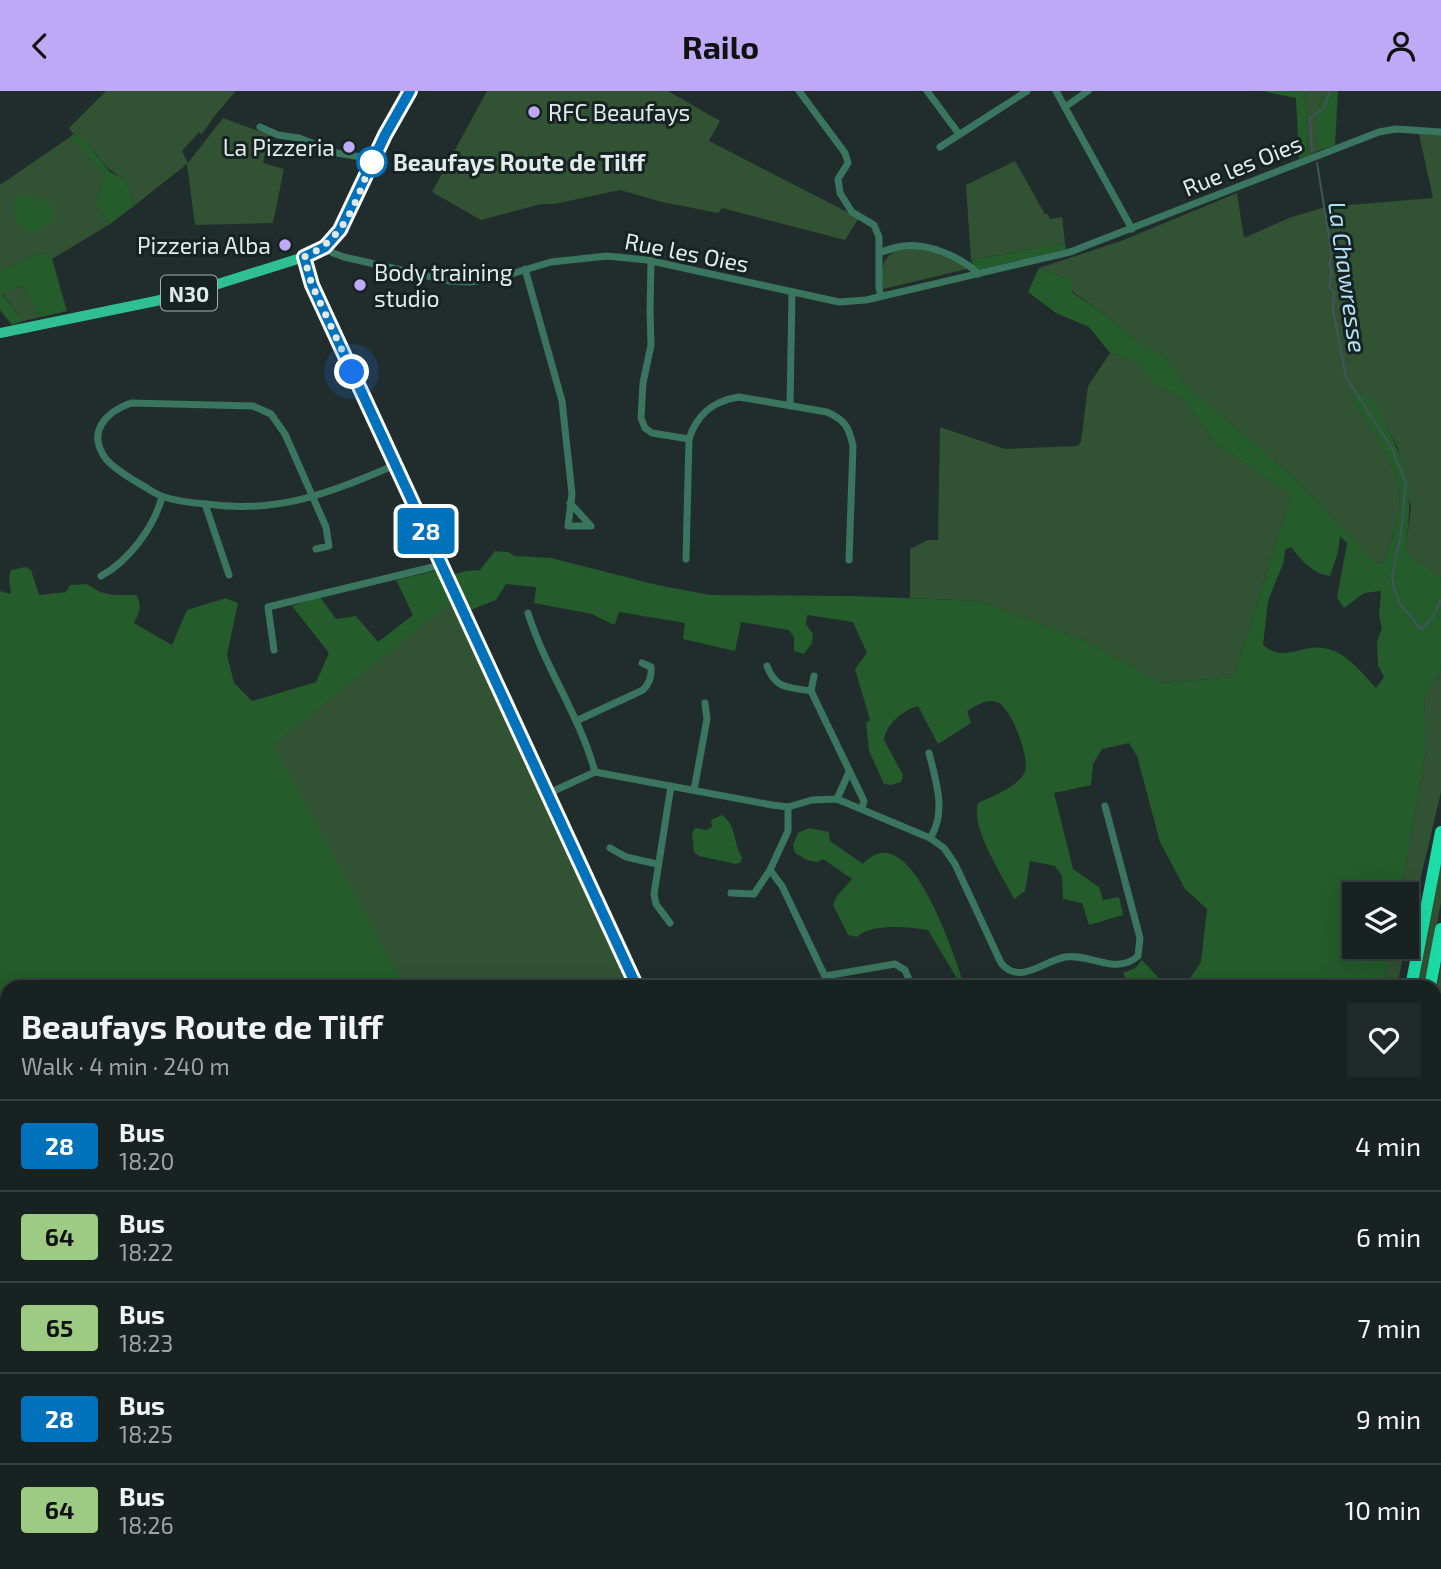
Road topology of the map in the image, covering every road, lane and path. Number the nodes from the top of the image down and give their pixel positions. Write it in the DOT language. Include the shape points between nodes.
graph roads {
  1 [pos="410,91"];
  2 [pos="799,91"];
  3 [pos="927,91"];
  4 [pos="1027,91"];
  5 [pos="1056,91"];
  6 [pos="1088,91"];
  7 [pos="1065,107"];
  8 [pos="260,127"];
  9 [pos="1441,132"];
  10 [pos="959,134"];
  11 [pos="940,147"];
  12 [pos="373,159"];
  13 [pos="1132,229"];
  14 [pos="325,247"];
  15 [pos="881,252"];
  16 [pos="304,257"];
  17 [pos="651,261"];
  18 [pos="525,269"];
  19 [pos="978,274"];
  20 [pos="792,292"];
  21 [pos="881,296"];
  22 [pos="0,333"];
  23 [pos="790,406"];
  24 [pos="689,439"];
  25 [pos="396,465"];
  26 [pos="162,497"];
  27 [pos="313,498"];
  28 [pos="570,503"];
  29 [pos="205,504"];
  30 [pos="316,549"];
  31 [pos="685,559"];
  32 [pos="849,560"];
  33 [pos="442,565"];
  34 [pos="229,575"];
  35 [pos="101,576"];
  36 [pos="527,613"];
  37 [pos="274,650"];
  38 [pos="642,663"];
  39 [pos="767,666"];
  40 [pos="814,676"];
  41 [pos="811,691"];
  42 [pos="705,703"];
  43 [pos="576,721"];
  44 [pos="929,753"];
  45 [pos="595,772"];
  46 [pos="849,772"];
  47 [pos="671,786"];
  48 [pos="694,790"];
  49 [pos="547,794"];
  50 [pos="837,799"];
  51 [pos="1105,806"];
  52 [pos="788,807"];
  53 [pos="862,808"];
  54 [pos="1441,832"];
  55 [pos="930,838"];
  56 [pos="610,848"];
  57 [pos="657,864"];
  58 [pos="770,870"];
  59 [pos="731,893"];
  60 [pos="670,923"];
  61 [pos="1441,929"];
  62 [pos="825,977"];
  63 [pos="633,980"];
  64 [pos="826,980"];
  65 [pos="909,980"];
  66 [pos="1412,980"];
  67 [pos="1431,980"];
  1 -- 12 [label="main road, N30"];
  2 -- 15 [label="street" via="845,153 848,163 837,185 852,212 874,225"];
  3 -- 10 [label="street"];
  4 -- 10 [label="street"];
  5 -- 7 [label="street"];
  6 -- 7 [label="street"];
  7 -- 13 [label="street"];
  8 -- 12 [label="street" via="337,153"];
  9 -- 13 [label="street, Rue les Oies" via="1378,132"];
  10 -- 11 [label="street"];
  12 -- 14 [label="main road, N30" via="347,218"];
  13 -- 19 [label="street, Rue les Oies" via="1070,252"];
  14 -- 16 [label="main road, N30"];
  14 -- 18 [label="street, Rue les Oies" via="344,257 450,281 481,281"];
  15 -- 19 [label="street" via="920,246 966,262"];
  15 -- 21 [label="street"];
  16 -- 22 [label="main road, N30" via="180,296"];
  16 -- 25 [label="main road" via="312,285"];
  17 -- 18 [label="street, Rue les Oies" via="590,256"];
  17 -- 20 [label="street, Rue les Oies"];
  17 -- 24 [label="street" via="652,345 641,418 652,433"];
  18 -- 28 [label="street" via="562,401"];
  19 -- 21 [label="street, Rue les Oies"];
  20 -- 21 [label="street, Rue les Oies" via="839,302"];
  20 -- 23 [label="street"];
  23 -- 24 [label="street" via="725,399 708,408"];
  23 -- 32 [label="street" via="827,412 849,428 853,446"];
  24 -- 31 [label="street"];
  25 -- 27 [label="street"];
  25 -- 33 [label="main road"];
  26 -- 27 [label="street" via="115,467 102,452 101,427 115,409 131,403 253,406 271,414 285,434"];
  26 -- 29 [label="street"];
  26 -- 35 [label="street" via="147,530 115,569"];
  27 -- 29 [label="street" via="267,506"];
  27 -- 30 [label="street" via="329,546"];
  29 -- 34 [label="street"];
  33 -- 37 [label="street" via="268,607"];
  33 -- 49 [label="main road"];
  36 -- 43 [label="street"];
  38 -- 43 [label="street" via="652,672 643,690"];
  39 -- 41 [label="street" via="779,685"];
  40 -- 41 [label="street"];
  41 -- 46 [label="street"];
  42 -- 48 [label="street" via="707,719"];
  43 -- 45 [label="street"];
  44 -- 55 [label="street" via="940,812"];
  45 -- 47 [label="street"];
  45 -- 49 [label="street"];
  46 -- 50 [label="street"];
  46 -- 53 [label="street" via="864,801"];
  47 -- 48 [label="street"];
  47 -- 57 [label="street"];
  48 -- 52 [label="street"];
  49 -- 63 [label="main road"];
  50 -- 52 [label="street"];
  50 -- 53 [label="street"];
  51 -- 55 [label="street" via="1140,937 1138,956 1118,966 1078,956 1063,957 1025,973 1005,968 955,864"];
  52 -- 58 [label="street" via="788,831"];
  53 -- 55 [label="street"];
  54 -- 66 [label="highway"];
  56 -- 57 [label="street"];
  57 -- 60 [label="street" via="656,904"];
  58 -- 59 [label="street" via="754,894"];
  58 -- 62 [label="street"];
  61 -- 67 [label="highway"];
  62 -- 64 [label="street"];
  62 -- 65 [label="street" via="895,964 905,970"];
}
